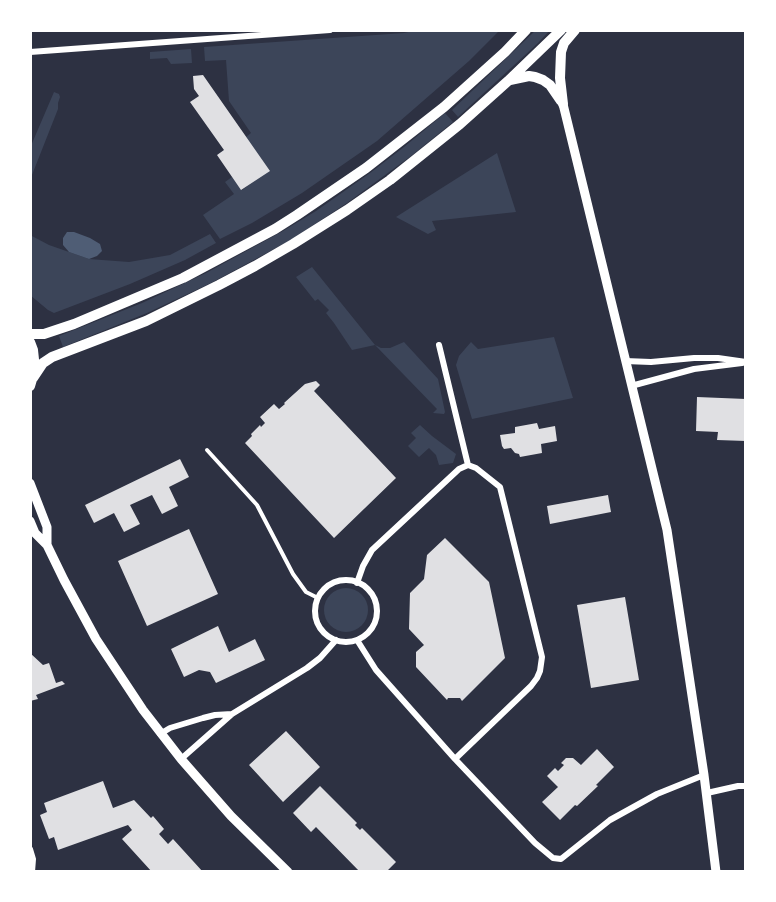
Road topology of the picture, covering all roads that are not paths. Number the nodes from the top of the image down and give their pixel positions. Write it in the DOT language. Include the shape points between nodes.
graph roads {
  1 [pos="330,30"];
  2 [pos="526,30"];
  3 [pos="561,30"];
  4 [pos="575,30"];
  5 [pos="30,52"];
  6 [pos="508,81"];
  7 [pos="562,104"];
  8 [pos="30,334"];
  9 [pos="30,342"];
  10 [pos="438,345"];
  11 [pos="625,361"];
  12 [pos="746,362"];
  13 [pos="32,382"];
  14 [pos="631,386"];
  15 [pos="207,450"];
  16 [pos="468,465"];
  17 [pos="30,483"];
  18 [pos="30,521"];
  19 [pos="47,544"];
  20 [pos="357,583"];
  21 [pos="318,598"];
  22 [pos="336,640"];
  23 [pos="357,640"];
  24 [pos="232,714"];
  25 [pos="160,734"];
  26 [pos="181,759"];
  27 [pos="455,759"];
  28 [pos="704,775"];
  29 [pos="746,786"];
  30 [pos="707,793"];
  31 [pos="30,849"];
  32 [pos="32,872"];
  33 [pos="288,872"];
  34 [pos="716,872"];
  1 -- 5 [label="street"];
  2 -- 8 [label="main road" via="444,107 297,215 183,278 74,324 44,334"];
  3 -- 6 [label="main road"];
  4 -- 7 [label="main road" via="561,52"];
  6 -- 7 [label="main road" via="529,76 543,80"];
  6 -- 13 [label="main road" via="430,148 319,229 146,321 52,357 43,363"];
  7 -- 11 [label="street"];
  9 -- 13 [label="main road" via="35,359"];
  10 -- 16 [label="street"];
  11 -- 12 [label="street" via="718,358"];
  11 -- 14 [label="street"];
  12 -- 14 [label="street" via="694,369"];
  14 -- 28 [label="street" via="667,530"];
  15 -- 21 [label="lane" via="257,505 293,574 306,592"];
  16 -- 20 [label="street" via="372,550"];
  16 -- 27 [label="street" via="500,487 542,657 537,678"];
  17 -- 19 [label="street" via="47,527"];
  18 -- 19 [label="street" via="35,534"];
  19 -- 25 [label="street" via="96,639"];
  20 -- 21 [label="street" via="346,580 329,585"];
  20 -- 23 [label="street" via="370,593 377,612 369,632"];
  21 -- 22 [label="street" via="315,613 319,626"];
  22 -- 23 [label="street"];
  22 -- 24 [label="street" via="307,668"];
  23 -- 27 [label="street" via="376,670"];
  24 -- 25 [label="street" via="203,718"];
  24 -- 26 [label="street"];
  25 -- 26 [label="street"];
  26 -- 33 [label="street"];
  27 -- 28 [label="street" via="546,853 561,859 610,820 657,794"];
  28 -- 30 [label="street"];
  29 -- 30 [label="street"];
  30 -- 34 [label="street"];
  31 -- 32 [label="street"];
}
